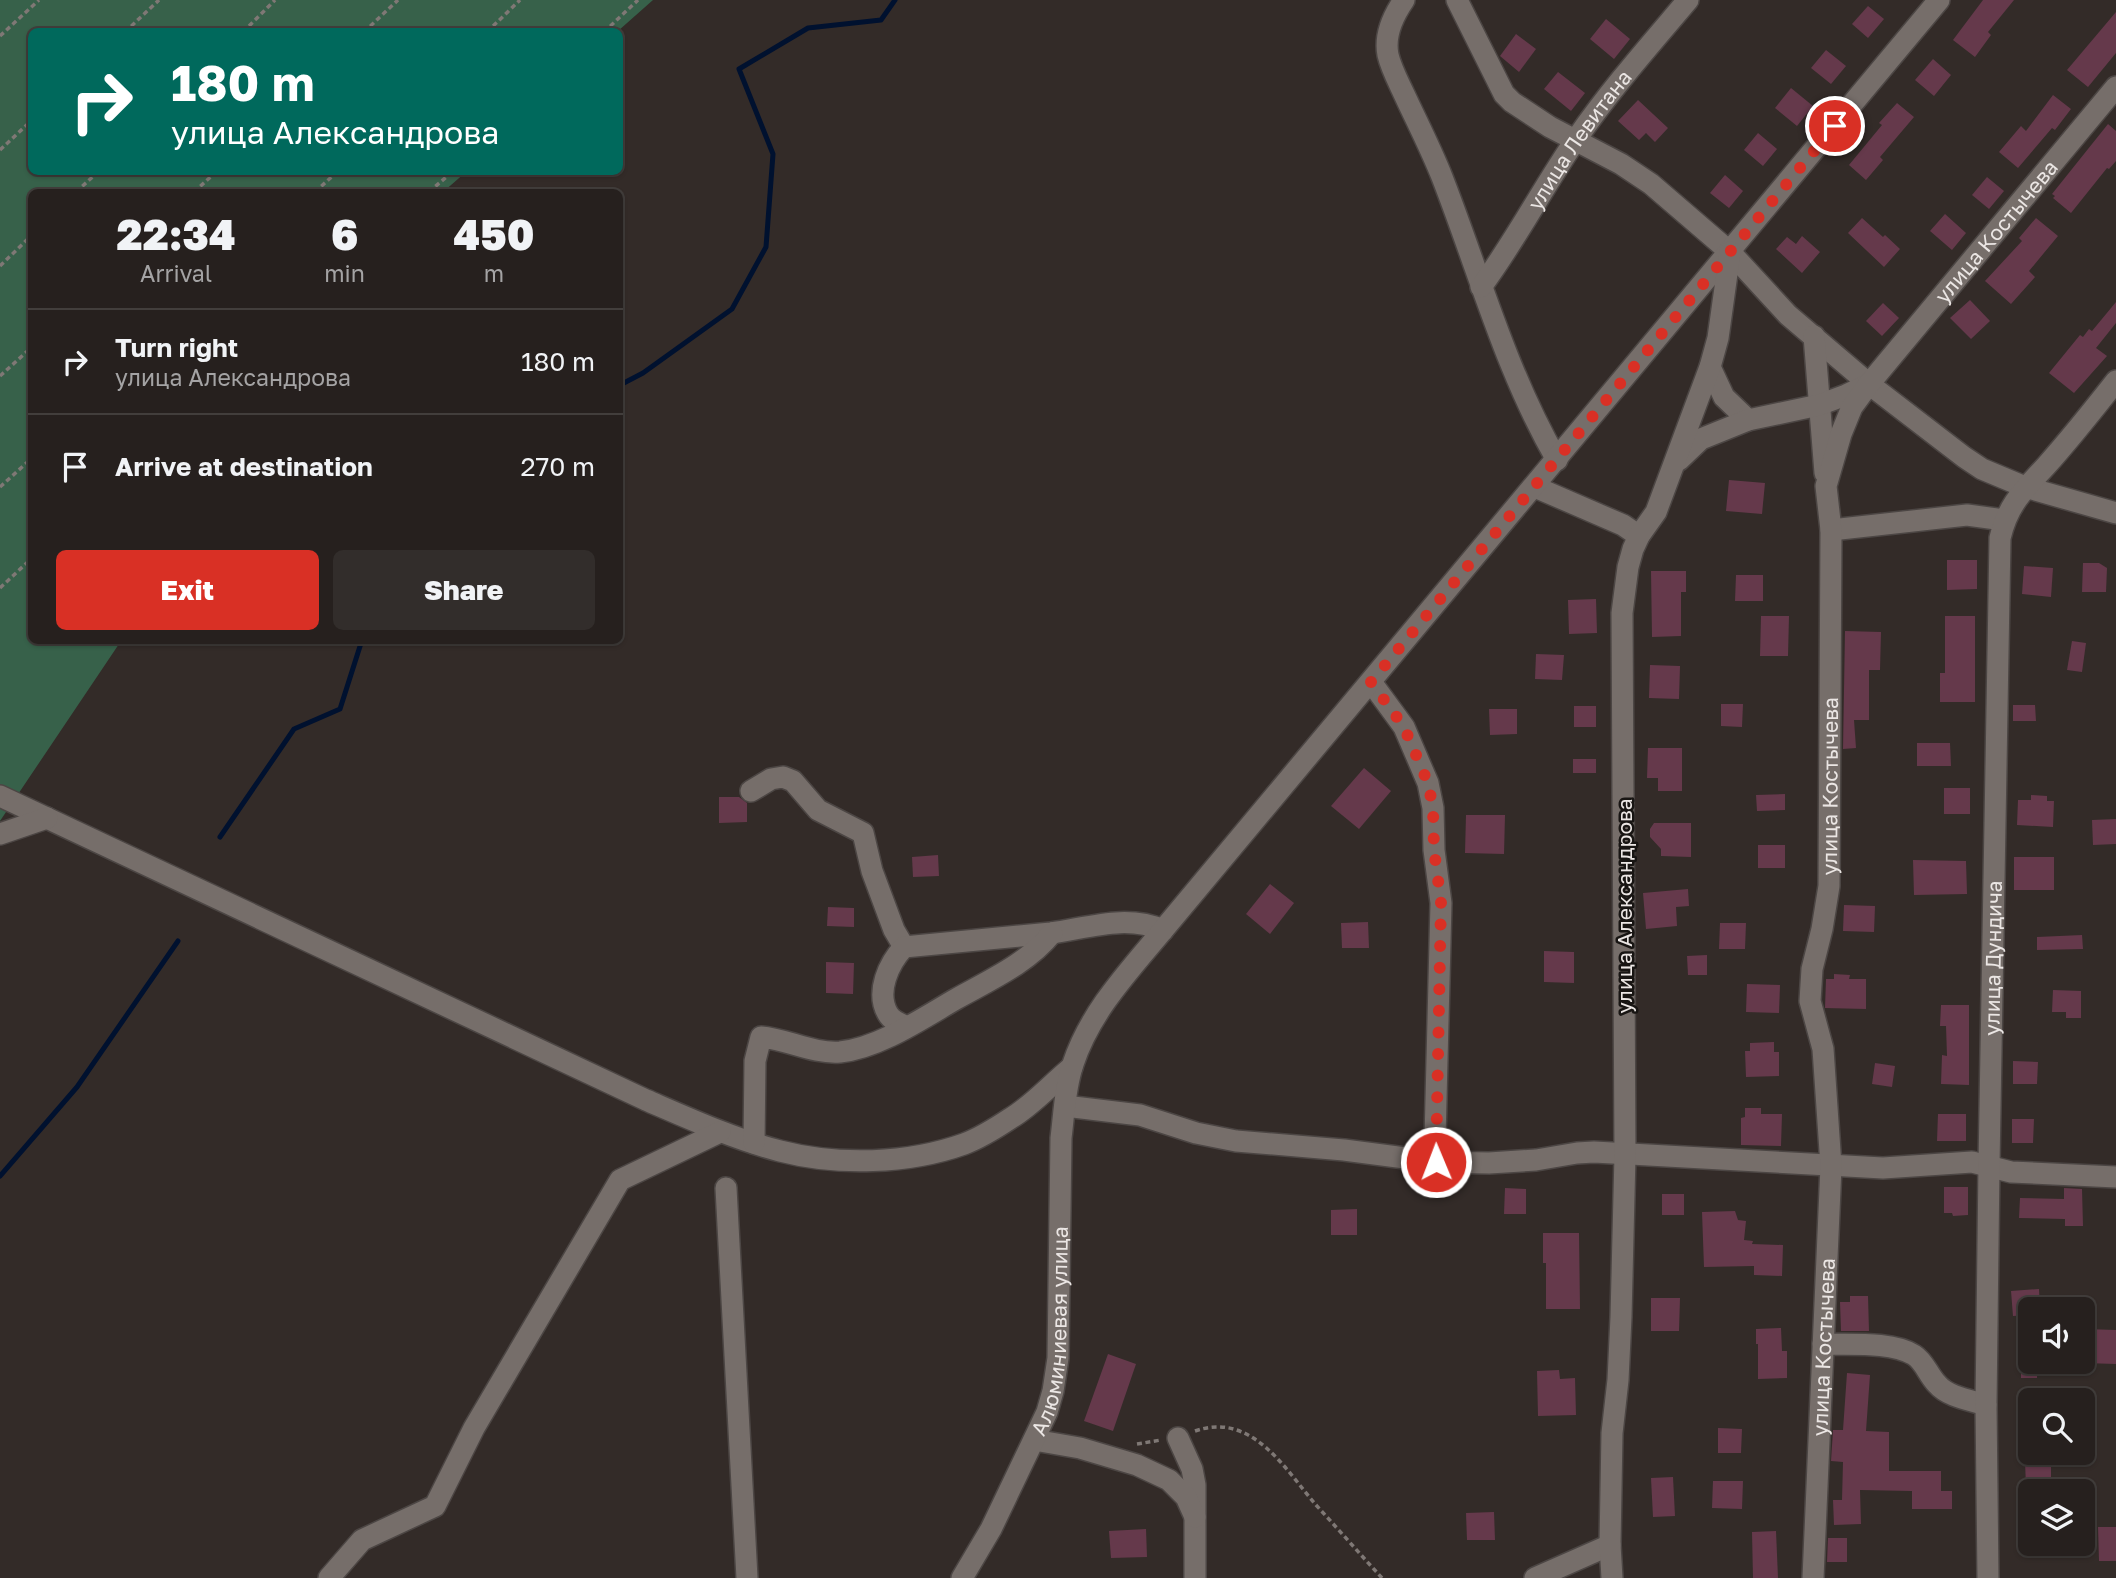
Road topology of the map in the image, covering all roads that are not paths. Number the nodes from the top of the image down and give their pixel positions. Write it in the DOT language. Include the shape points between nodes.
graph roads {
  1 [pos="1404,0"];
  2 [pos="1457,0"];
  3 [pos="1688,0"];
  4 [pos="1940,0"];
  5 [pos="2116,87"];
  6 [pos="1575,141"];
  7 [pos="1730,252"];
  8 [pos="1481,288"];
  9 [pos="1814,336"];
  10 [pos="1710,367"];
  11 [pos="2116,381"];
  12 [pos="1869,384"];
  13 [pos="1819,405"];
  14 [pos="1748,420"];
  15 [pos="1557,460"];
  16 [pos="1675,463"];
  17 [pos="1826,485"];
  18 [pos="1535,487"];
  19 [pos="2025,487"];
  20 [pos="2116,513"];
  21 [pos="2004,520"];
  22 [pos="1830,530"];
  23 [pos="1639,536"];
  24 [pos="1371,682"];
  25 [pos="751,791"];
  26 [pos="0,796"];
  27 [pos="47,818"];
  28 [pos="0,834"];
  29 [pos="1163,930"];
  30 [pos="1052,933"];
  31 [pos="904,947"];
  32 [pos="907,1027"];
  33 [pos="1072,1067"];
  34 [pos="1065,1106"];
  35 [pos="720,1132"];
  36 [pos="754,1143"];
  37 [pos="1625,1155"];
  38 [pos="1436,1162"];
  39 [pos="1989,1165"];
  40 [pos="1831,1166"];
  41 [pos="2116,1177"];
  42 [pos="726,1188"];
  43 [pos="1823,1344"];
  44 [pos="1986,1405"];
  45 [pos="1178,1438"];
  46 [pos="1034,1440"];
  47 [pos="1195,1517"];
  48 [pos="1611,1545"];
  49 [pos="329,1578"];
  50 [pos="747,1578"];
  51 [pos="962,1578"];
  52 [pos="1195,1578"];
  53 [pos="1535,1578"];
  54 [pos="1612,1578"];
  55 [pos="1813,1578"];
  56 [pos="1988,1578"];
  1 -- 8 [label="street" via="1388,31 1387,52 1441,176"];
  2 -- 6 [label="street" via="1504,94"];
  3 -- 6 [label="street, улица Левитана"];
  4 -- 7 [label="street"];
  5 -- 12 [label="street, улица Костычева"];
  6 -- 7 [label="street" via="1651,184"];
  6 -- 8 [label="street, улица Левитана"];
  7 -- 9 [label="street" via="1788,315"];
  7 -- 10 [label="street, улица Александрова"];
  7 -- 15 [label="street"];
  8 -- 15 [label="street" via="1531,412"];
  9 -- 12 [label="street"];
  9 -- 13 [label="street"];
  10 -- 14 [label="street" via="1724,397"];
  10 -- 16 [label="street, улица Александрова"];
  11 -- 19 [label="street, улица Дундича"];
  12 -- 13 [label="street"];
  12 -- 17 [label="street, улица Костычева" via="1848,416"];
  12 -- 19 [label="street" via="1982,469"];
  13 -- 14 [label="street"];
  13 -- 17 [label="street"];
  14 -- 16 [label="street" via="1701,439"];
  15 -- 18 [label="street"];
  16 -- 23 [label="street, улица Александрова" via="1656,512"];
  17 -- 22 [label="street, улица Костычева"];
  18 -- 23 [label="street"];
  18 -- 24 [label="street"];
  19 -- 20 [label="street"];
  19 -- 21 [label="street, улица Дундича"];
  21 -- 22 [label="street" via="1967,514"];
  21 -- 39 [label="street, улица Дундича" via="1998,582"];
  22 -- 40 [label="street, улица Костычева" via="1829,887 1810,1002 1823,1049"];
  23 -- 37 [label="street, улица Александрова" via="1628,568 1622,612"];
  24 -- 29 [label="street"];
  24 -- 38 [label="street" via="1404,727 1428,783 1433,808 1441,902"];
  25 -- 31 [label="street" via="783,777 793,781 818,810 863,833 877,883"];
  26 -- 27 [label="street"];
  27 -- 28 [label="street"];
  27 -- 35 [label="street"];
  29 -- 30 [label="street" via="1121,922"];
  29 -- 33 [label="street" via="1092,1021"];
  30 -- 31 [label="street"];
  30 -- 32 [label="street" via="1016,965"];
  31 -- 32 [label="street" via="885,979 883,998 888,1014"];
  32 -- 36 [label="street" via="841,1052 761,1037 755,1061"];
  33 -- 34 [label="street, Алюминиевая улица"];
  33 -- 36 [label="street" via="997,1126 965,1143 922,1155 830,1161"];
  34 -- 38 [label="street" via="1140,1115 1236,1141"];
  34 -- 46 [label="street, Алюминиевая улица" via="1058,1358 1054,1391"];
  35 -- 36 [label="street"];
  35 -- 49 [label="street" via="620,1180 474,1428 435,1506 362,1540"];
  37 -- 38 [label="street"];
  37 -- 40 [label="street"];
  37 -- 48 [label="street, улица Александрова"];
  39 -- 40 [label="street"];
  39 -- 41 [label="street" via="2011,1172"];
  39 -- 44 [label="street, улица Дундича"];
  40 -- 43 [label="street, улица Костычева"];
  42 -- 50 [label="street"];
  43 -- 44 [label="street" via="1890,1346 1912,1353 1946,1392"];
  43 -- 55 [label="street, улица Костычева"];
  44 -- 56 [label="street, улица Дундича"];
  45 -- 47 [label="street" via="1192,1469"];
  46 -- 47 [label="street" via="1080,1448 1168,1479 1186,1497"];
  46 -- 51 [label="street, Алюминиевая улица"];
  47 -- 52 [label="street"];
  48 -- 53 [label="street"];
  48 -- 54 [label="street, улица Александрова"];
}
